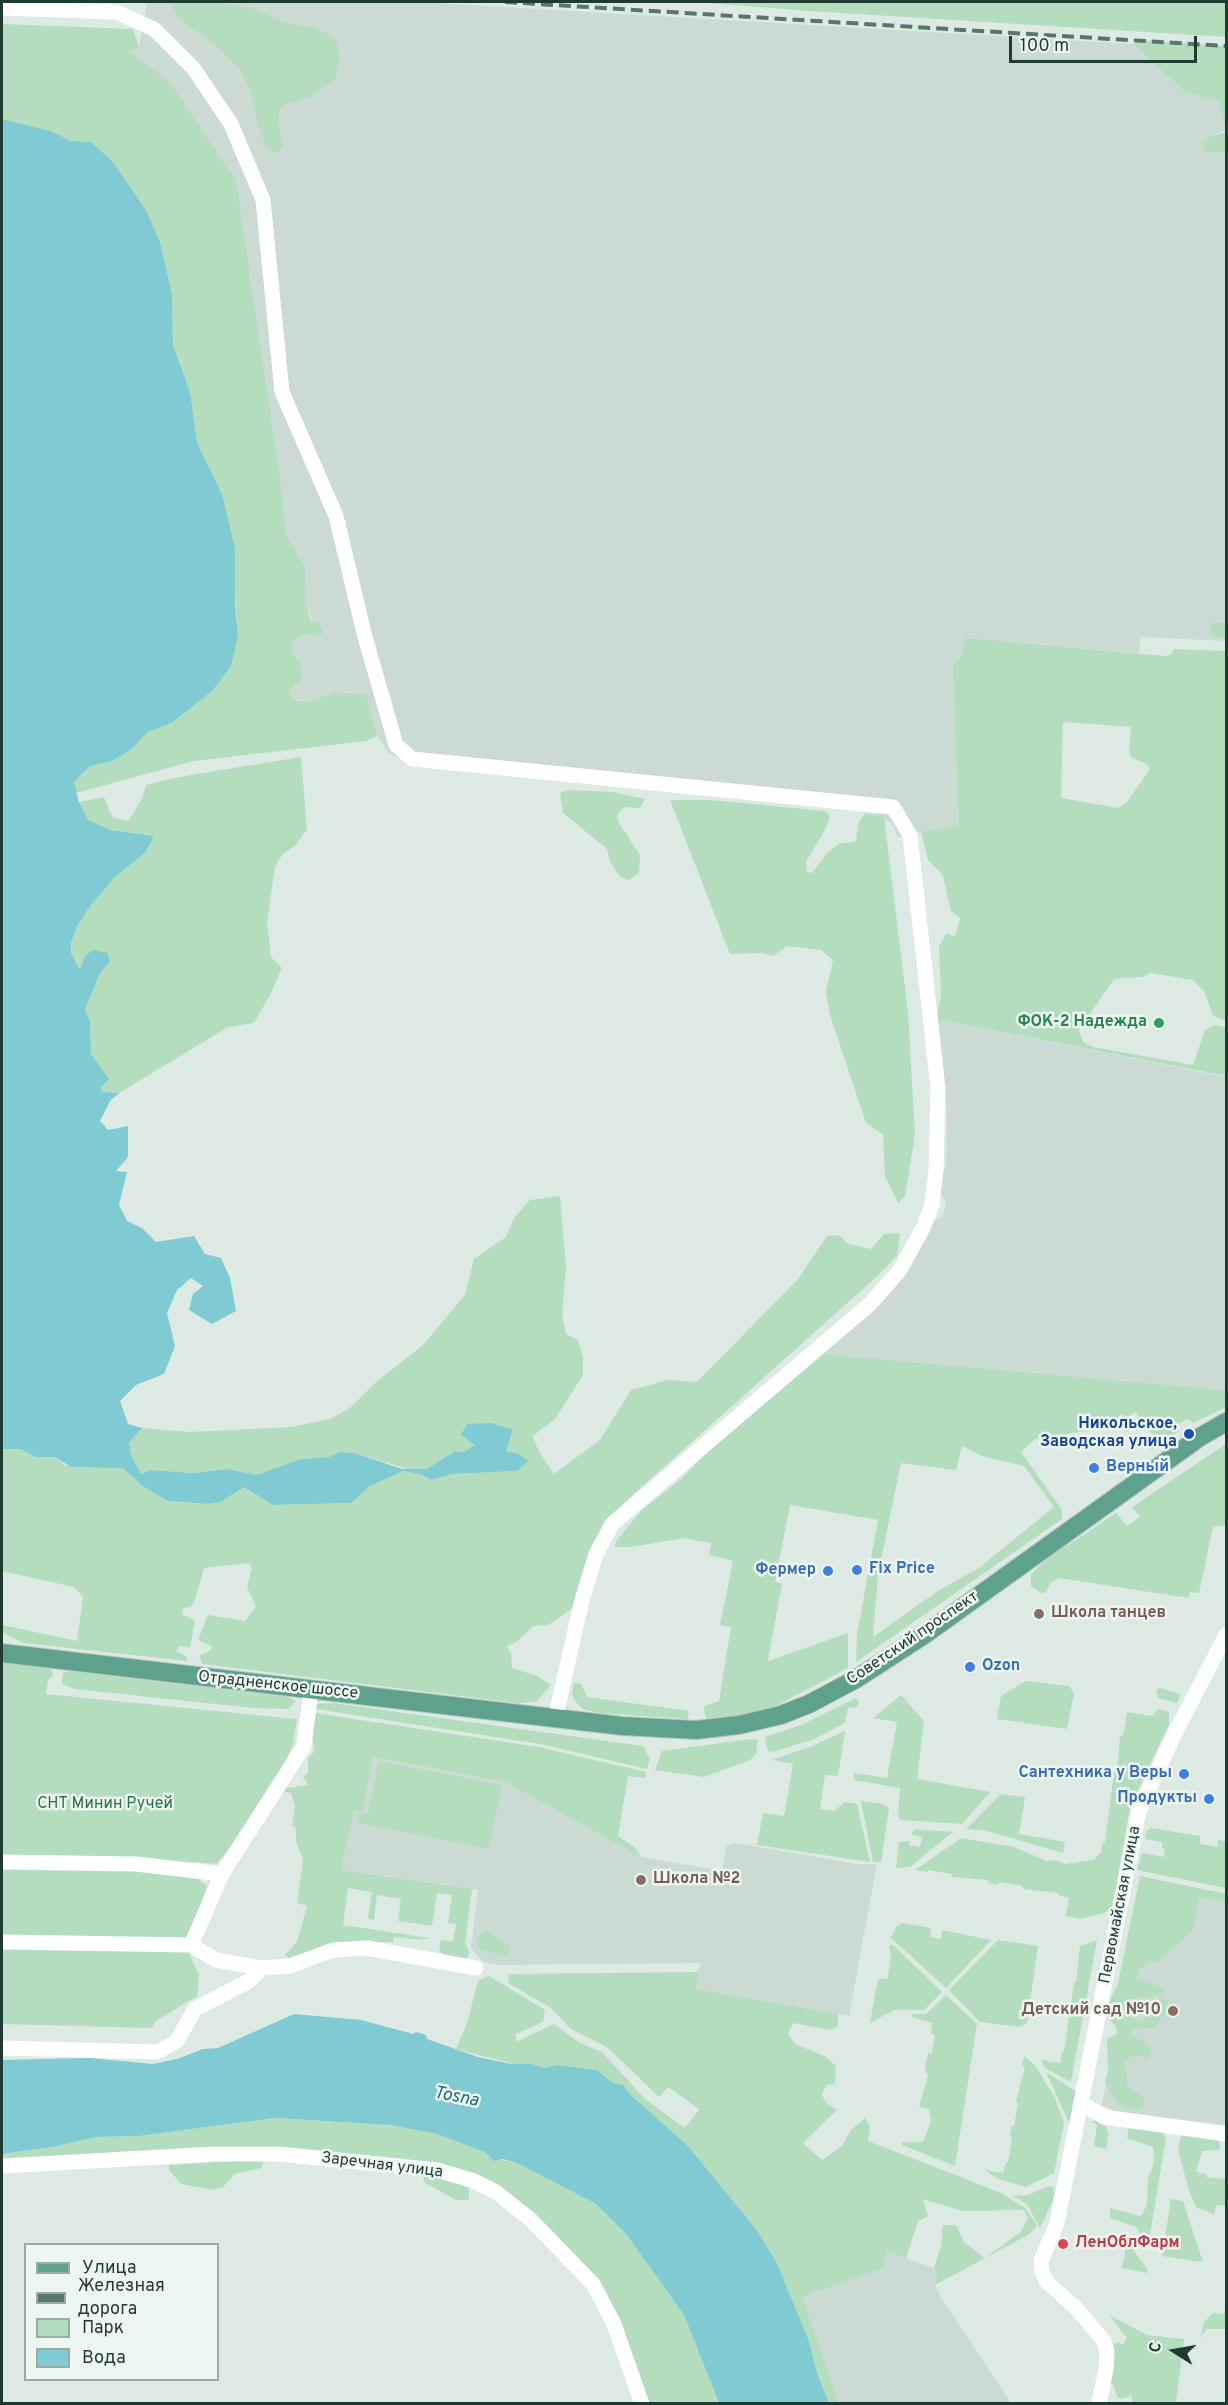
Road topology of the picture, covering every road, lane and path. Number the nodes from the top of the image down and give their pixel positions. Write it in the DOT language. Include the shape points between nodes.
graph roads {
  1 [pos="2,8"];
  2 [pos="1227,1422"];
  3 [pos="1227,1635"];
  4 [pos="2,1653"];
  5 [pos="311,1689"];
  6 [pos="555,1719"];
  7 [pos="2,1862"];
  8 [pos="222,1874"];
  9 [pos="2,1942"];
  10 [pos="191,1945"];
  11 [pos="262,1968"];
  12 [pos="476,1968"];
  13 [pos="2,2048"];
  14 [pos="1081,2103"];
  15 [pos="1227,2134"];
  16 [pos="2,2166"];
  17 [pos="642,2403"];
  18 [pos="1099,2403"];
  1 -- 6 [label="street" via="116,12 154,29 194,69 231,124 263,200 282,392 336,516 396,745 412,759 893,807 910,834 938,1088 936,1170 932,1205 923,1228 900,1270 870,1304 612,1524 596,1554 582,1600"];
  2 -- 6 [label="main road, Советский проспект" via="1200,1437 924,1635 809,1704 765,1720 696,1730 656,1730"];
  3 -- 14 [label="street, Первомайская улица" via="1139,1811"];
  4 -- 5 [label="main road, Отрадненское шоссе"];
  5 -- 6 [label="main road, Отрадненское шоссе"];
  5 -- 8 [label="street" via="304,1746"];
  7 -- 8 [label="street" via="136,1864"];
  8 -- 10 [label="street"];
  9 -- 10 [label="street"];
  10 -- 11 [label="street" via="216,1960"];
  11 -- 12 [label="street" via="290,1966 333,1950 367,1948"];
  11 -- 13 [label="street" via="249,1981 195,2009 177,2041 157,2052"];
  14 -- 15 [label="street" via="1104,2117"];
  14 -- 18 [label="street, Первомайская улица" via="1057,2223 1041,2261 1047,2282 1104,2341 1106,2369"];
  16 -- 17 [label="street, Заречная улица" via="279,2154 437,2170 474,2181 530,2218 593,2283 614,2324"];
}
